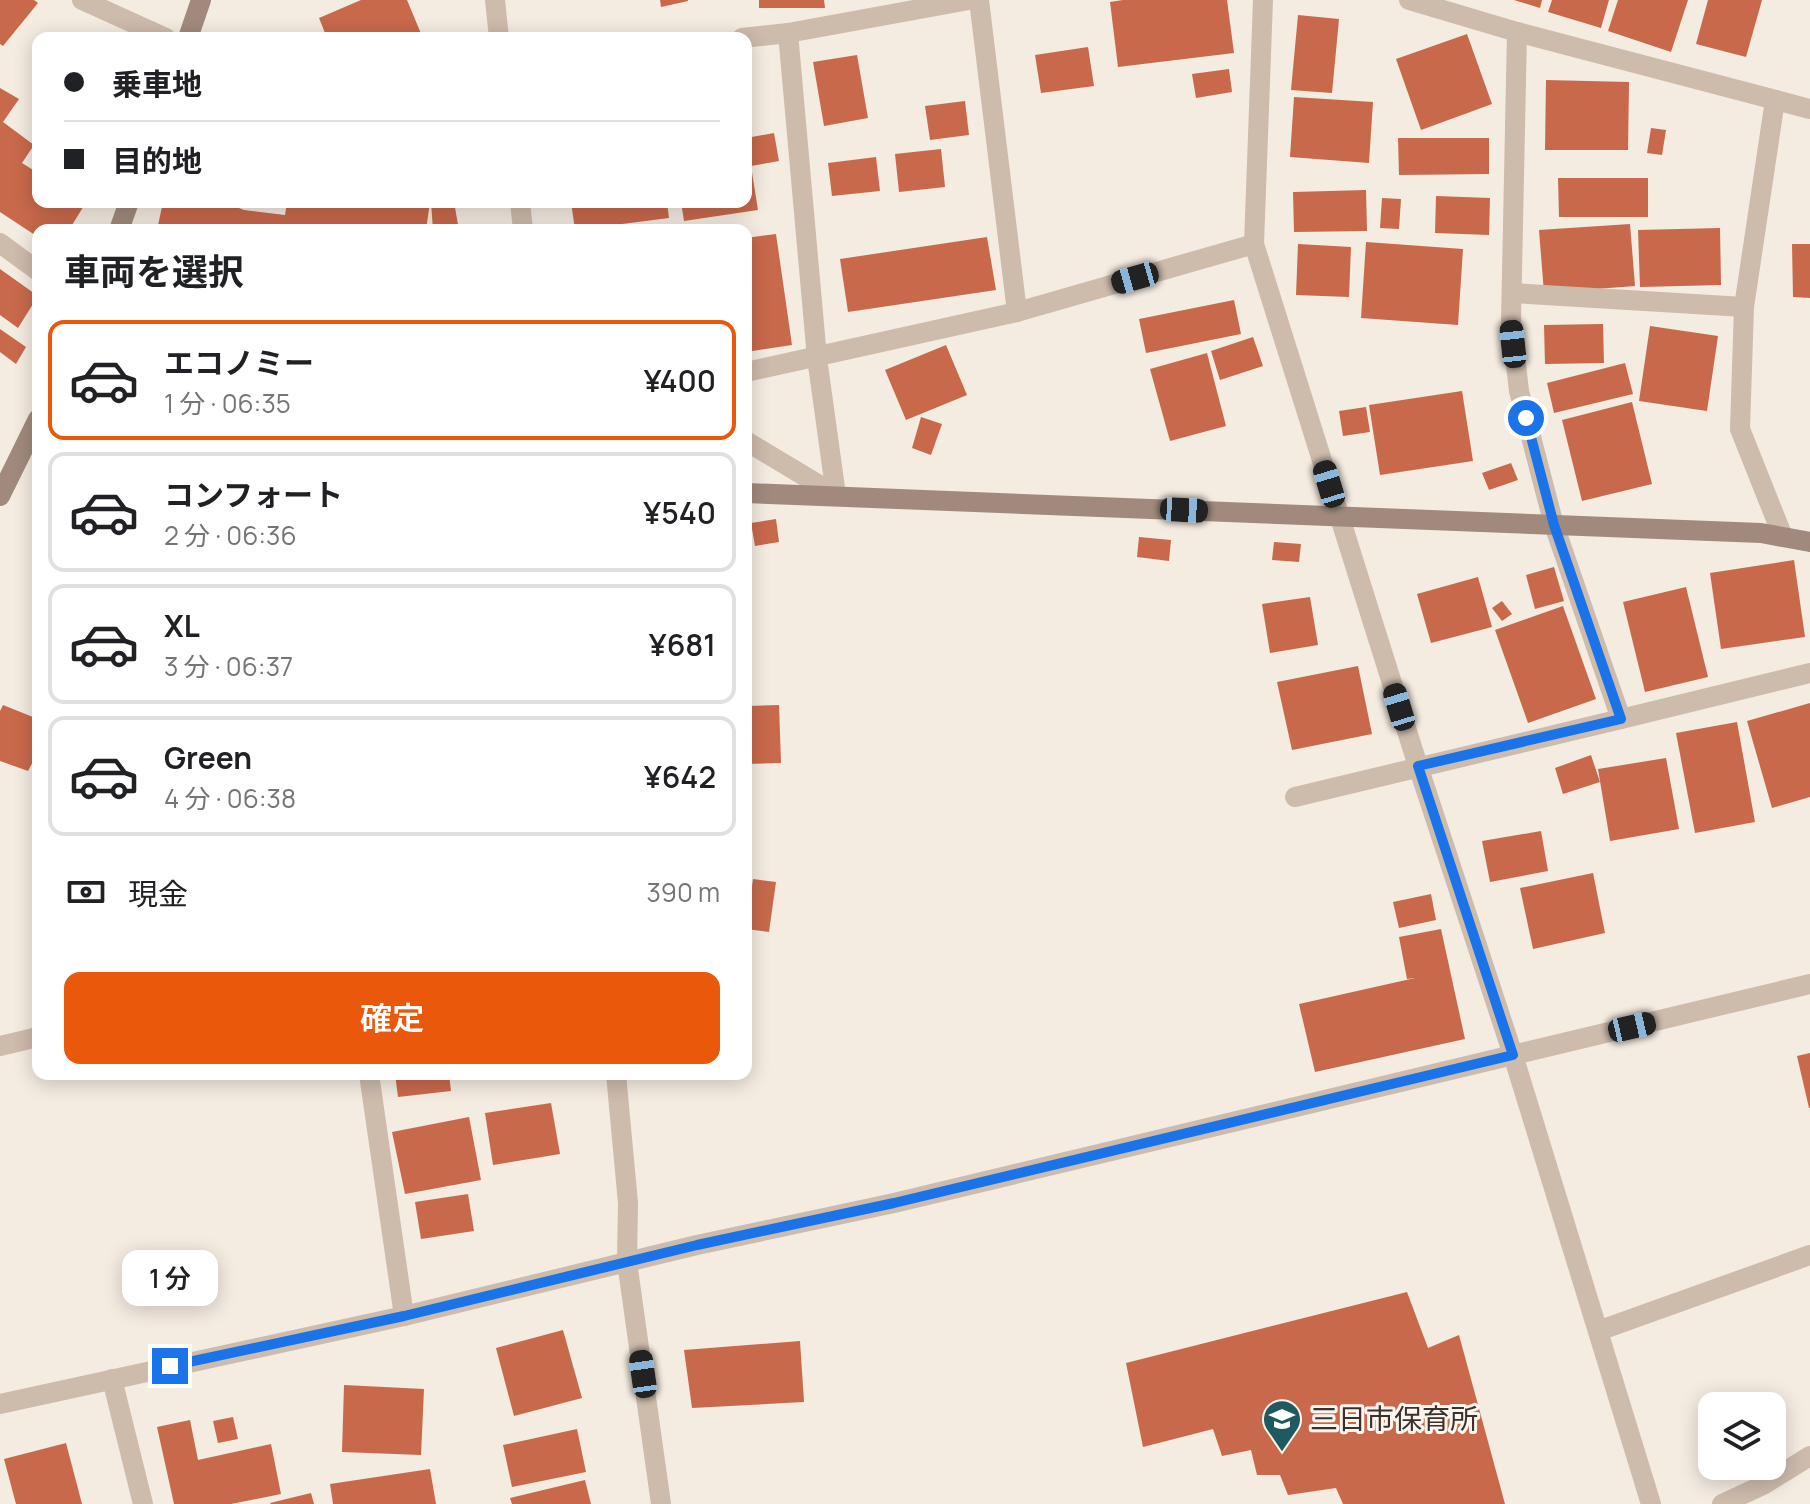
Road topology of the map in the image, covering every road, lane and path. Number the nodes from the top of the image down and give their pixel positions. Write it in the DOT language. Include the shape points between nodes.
graph roads {
  1 [pos="82,0"];
  2 [pos="201,0"];
  3 [pos="495,0"];
  4 [pos="969,0"];
  5 [pos="979,0"];
  6 [pos="1263,0"];
  7 [pos="1409,0"];
  8 [pos="153,32"];
  9 [pos="190,32"];
  10 [pos="498,32"];
  11 [pos="1517,32"];
  12 [pos="788,33"];
  13 [pos="752,37"];
  14 [pos="1775,100"];
  15 [pos="1810,109"];
  16 [pos="0,243"];
  17 [pos="1254,244"];
  18 [pos="32,267"];
  19 [pos="1512,293"];
  20 [pos="1744,307"];
  21 [pos="1017,312"];
  22 [pos="817,358"];
  23 [pos="752,371"];
  24 [pos="32,431"];
  25 [pos="752,445"];
  26 [pos="752,493"];
  27 [pos="836,495"];
  28 [pos="0,496"];
  29 [pos="1341,517"];
  30 [pos="1554,525"];
  31 [pos="1783,537"];
  32 [pos="1810,542"];
  33 [pos="1810,673"];
  34 [pos="1621,719"];
  35 [pos="1418,766"];
  36 [pos="1295,797"];
  37 [pos="1810,984"];
  38 [pos="32,1038"];
  39 [pos="0,1046"];
  40 [pos="1513,1055"];
  41 [pos="370,1080"];
  42 [pos="617,1080"];
  43 [pos="1810,1255"];
  44 [pos="627,1262"];
  45 [pos="404,1316"];
  46 [pos="1598,1331"];
  47 [pos="112,1379"];
  48 [pos="0,1404"];
  49 [pos="1810,1456"];
  50 [pos="143,1504"];
  51 [pos="661,1504"];
  52 [pos="1651,1504"];
  53 [pos="1722,1504"];
  1 -- 8 [label="street"];
  2 -- 9 [label="street"];
  3 -- 10 [label="street"];
  4 -- 12 [label="street"];
  5 -- 21 [label="street"];
  6 -- 17 [label="street"];
  7 -- 11 [label="street"];
  11 -- 14 [label="street"];
  11 -- 19 [label="street"];
  12 -- 13 [label="street"];
  12 -- 22 [label="street"];
  14 -- 15 [label="street"];
  14 -- 20 [label="street"];
  16 -- 18 [label="street"];
  17 -- 21 [label="street"];
  17 -- 29 [label="street"];
  19 -- 20 [label="street"];
  19 -- 30 [label="street" via="1519,391"];
  20 -- 31 [label="street" via="1740,429"];
  21 -- 22 [label="street"];
  22 -- 23 [label="street"];
  22 -- 27 [label="street"];
  24 -- 28 [label="street"];
  25 -- 27 [label="street"];
  26 -- 27 [label="street"];
  27 -- 29 [label="street"];
  29 -- 30 [label="street"];
  29 -- 35 [label="street"];
  30 -- 31 [label="street"];
  30 -- 34 [label="street"];
  31 -- 32 [label="street"];
  33 -- 34 [label="street"];
  34 -- 35 [label="street"];
  35 -- 36 [label="street"];
  35 -- 40 [label="street"];
  37 -- 40 [label="street"];
  38 -- 39 [label="street"];
  40 -- 44 [label="street"];
  40 -- 46 [label="street"];
  41 -- 45 [label="street"];
  42 -- 44 [label="street" via="628,1203"];
  43 -- 46 [label="street"];
  44 -- 45 [label="street"];
  44 -- 51 [label="street"];
  45 -- 47 [label="street"];
  46 -- 52 [label="street"];
  47 -- 48 [label="street"];
  47 -- 50 [label="street"];
  49 -- 53 [label="street"];
}
